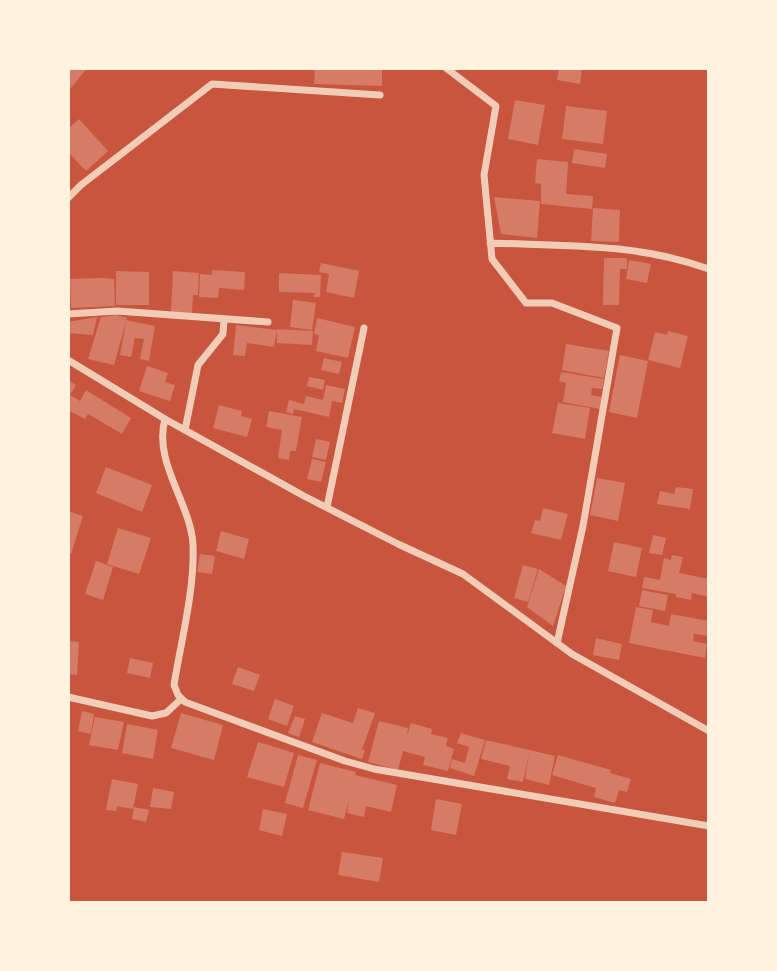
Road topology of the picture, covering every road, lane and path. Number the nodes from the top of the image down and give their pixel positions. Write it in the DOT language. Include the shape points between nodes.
graph roads {
  1 [pos="446,68"];
  2 [pos="380,95"];
  3 [pos="68,198"];
  4 [pos="490,243"];
  5 [pos="709,269"];
  6 [pos="68,314"];
  7 [pos="224,319"];
  8 [pos="268,322"];
  9 [pos="364,328"];
  10 [pos="68,360"];
  11 [pos="166,419"];
  12 [pos="185,430"];
  13 [pos="327,508"];
  14 [pos="557,643"];
  15 [pos="68,697"];
  16 [pos="181,699"];
  17 [pos="709,732"];
  18 [pos="709,825"];
  1 -- 4 [label="street" via="496,106 484,175"];
  2 -- 3 [label="street" via="212,84"];
  4 -- 5 [label="street" via="627,248"];
  4 -- 14 [label="street" via="492,259 526,303 552,303 617,328 583,526"];
  6 -- 7 [label="street" via="117,311"];
  7 -- 8 [label="street"];
  7 -- 12 [label="street" via="223,334 198,365"];
  9 -- 13 [label="street"];
  10 -- 11 [label="street"];
  11 -- 12 [label="street"];
  11 -- 16 [label="street" via="162,445 192,542 192,576 174,685"];
  12 -- 13 [label="street"];
  13 -- 14 [label="street" via="464,575"];
  14 -- 17 [label="street"];
  15 -- 16 [label="street" via="152,716 166,713"];
  16 -- 18 [label="street" via="374,769"];
}
